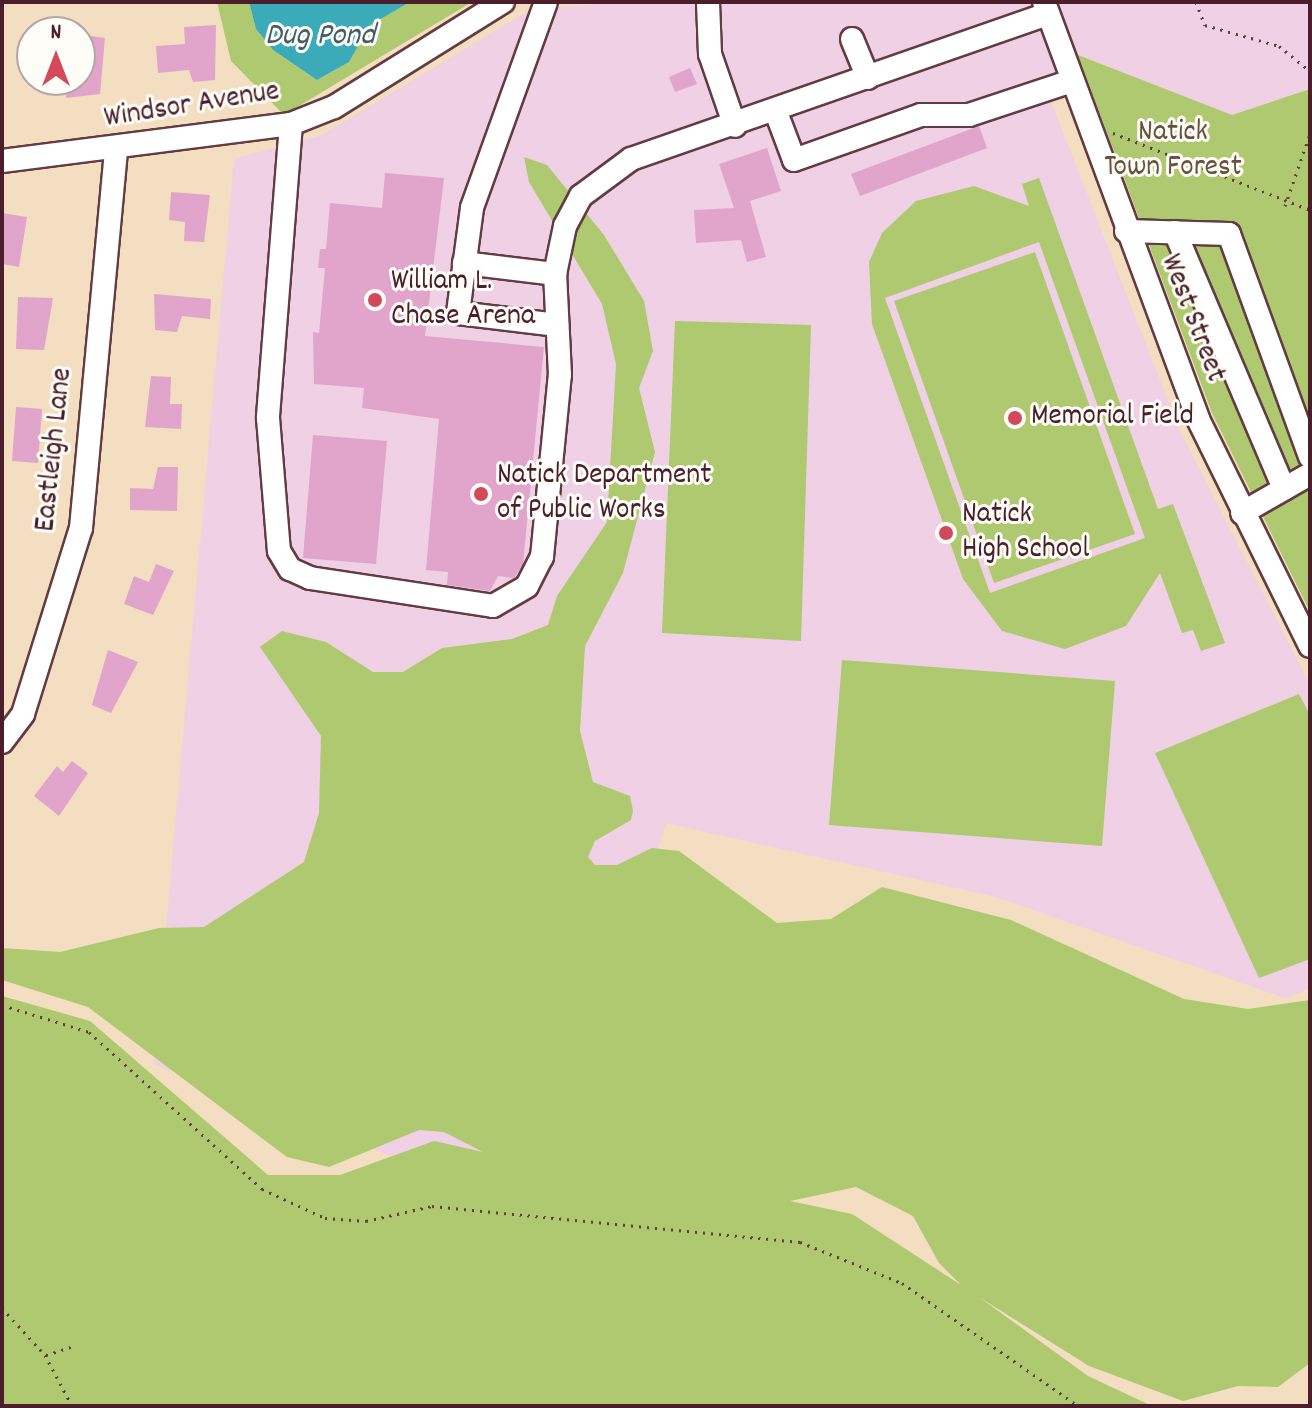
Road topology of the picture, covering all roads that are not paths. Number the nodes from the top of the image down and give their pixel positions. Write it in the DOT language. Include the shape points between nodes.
graph roads {
  1 [pos="503,2"];
  2 [pos="546,2"];
  3 [pos="708,2"];
  4 [pos="1045,8"];
  5 [pos="852,39"];
  6 [pos="868,78"];
  7 [pos="1069,82"];
  8 [pos="776,112"];
  9 [pos="291,124"];
  10 [pos="735,126"];
  11 [pos="116,150"];
  12 [pos="2,161"];
  13 [pos="1126,231"];
  14 [pos="1175,232"];
  15 [pos="464,263"];
  16 [pos="555,274"];
  17 [pos="557,325"];
  18 [pos="1310,457"];
  19 [pos="1310,474"];
  20 [pos="1284,489"];
  21 [pos="1242,513"];
  22 [pos="1310,646"];
  23 [pos="2,742"];
  1 -- 9 [label="street, Windsor Avenue" via="334,107"];
  2 -- 15 [label="street" via="472,208"];
  3 -- 10 [label="street" via="710,54"];
  4 -- 6 [label="street"];
  4 -- 7 [label="street, West Street"];
  5 -- 6 [label="street"];
  6 -- 8 [label="street"];
  7 -- 8 [label="street" via="969,115 921,115 794,160"];
  7 -- 13 [label="street, West Street"];
  8 -- 10 [label="street"];
  9 -- 11 [label="street, Windsor Avenue"];
  9 -- 17 [label="street" via="268,418 277,539 290,569 457,604 493,606 527,586 549,519"];
  10 -- 16 [label="street" via="631,159 593,184 565,226"];
  11 -- 12 [label="street, Windsor Avenue"];
  11 -- 23 [label="street, Eastleigh Lane" via="81,528 23,714"];
  13 -- 14 [label="street"];
  13 -- 21 [label="street, West Street"];
  14 -- 18 [label="street" via="1229,234"];
  14 -- 20 [label="street"];
  15 -- 16 [label="street"];
  15 -- 17 [label="street" via="458,313"];
  16 -- 17 [label="street"];
  19 -- 20 [label="street"];
  20 -- 21 [label="street"];
  21 -- 22 [label="street, West Street"];
}
